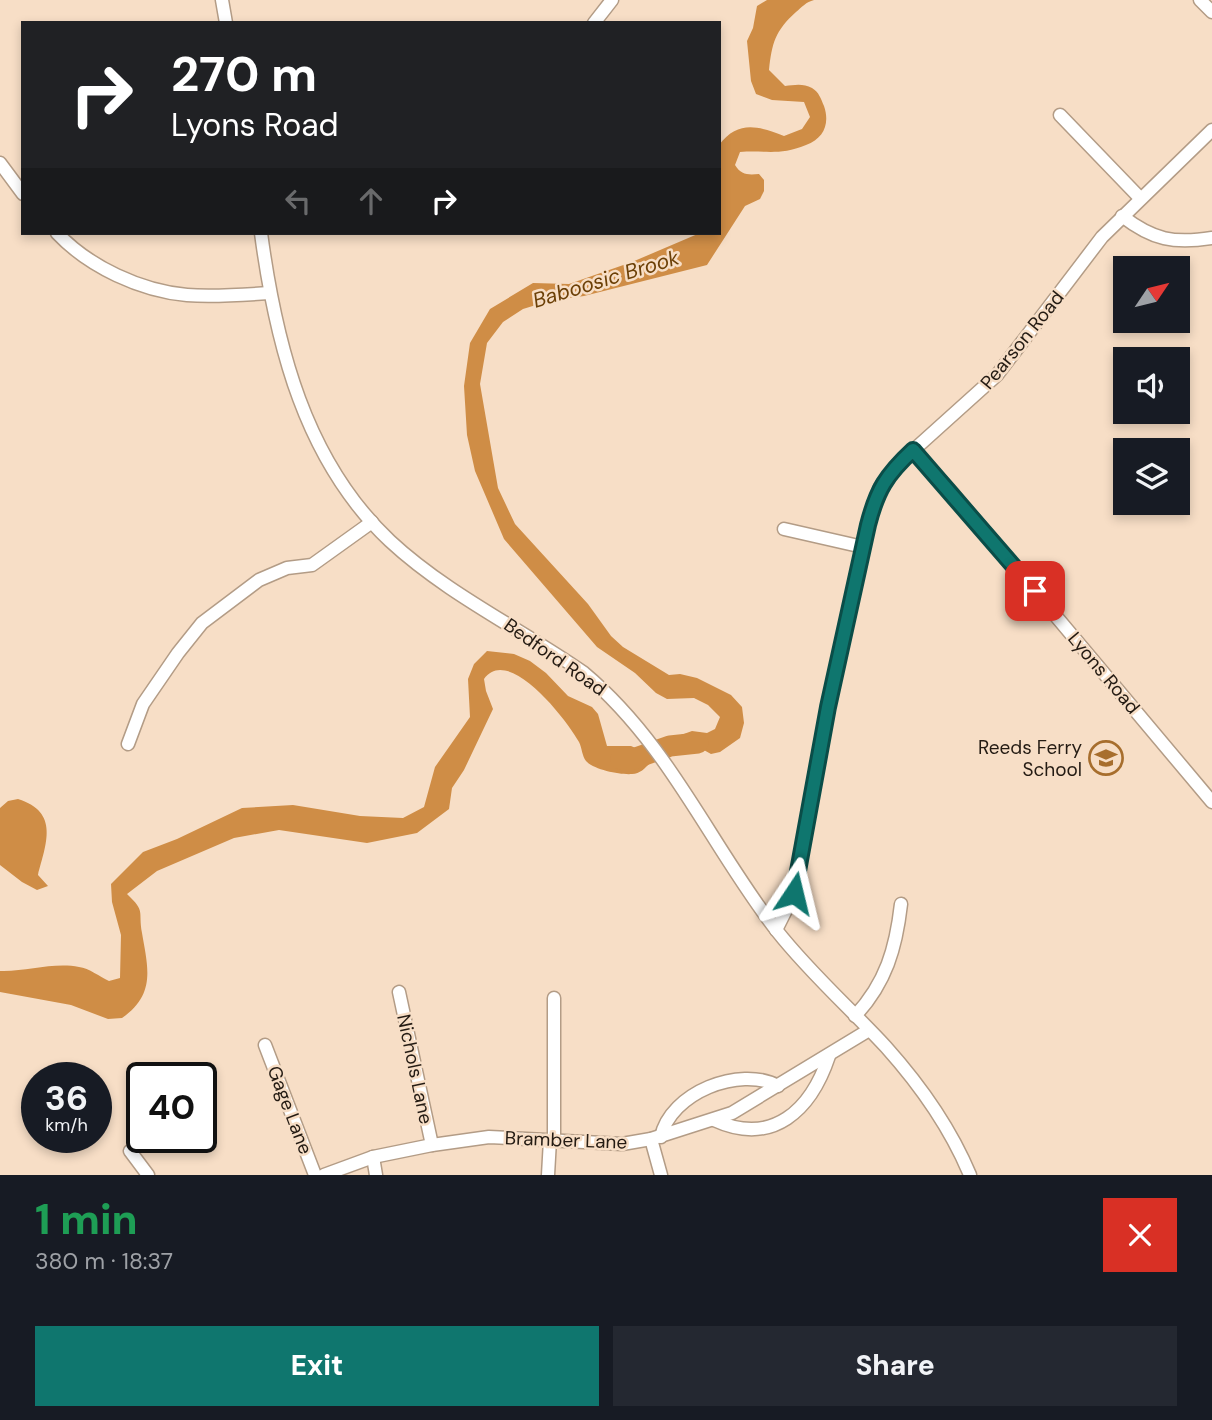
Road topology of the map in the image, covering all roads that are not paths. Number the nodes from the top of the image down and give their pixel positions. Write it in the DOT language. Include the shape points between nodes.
graph roads {
  1 [pos="222,0"];
  2 [pos="612,0"];
  3 [pos="1200,0"];
  4 [pos="1212,12"];
  5 [pos="226,21"];
  6 [pos="596,21"];
  7 [pos="1060,115"];
  8 [pos="1212,130"];
  9 [pos="0,163"];
  10 [pos="21,191"];
  11 [pos="1140,198"];
  12 [pos="1122,216"];
  13 [pos="59,235"];
  14 [pos="261,235"];
  15 [pos="1212,238"];
  16 [pos="269,293"];
  17 [pos="913,450"];
  18 [pos="372,522"];
  19 [pos="783,529"];
  20 [pos="863,547"];
  21 [pos="128,744"];
  22 [pos="1212,802"];
  23 [pos="901,904"];
  24 [pos="776,930"];
  25 [pos="399,992"];
  26 [pos="554,998"];
  27 [pos="855,1016"];
  28 [pos="869,1030"];
  29 [pos="265,1045"];
  30 [pos="829,1056"];
  31 [pos="778,1086"];
  32 [pos="714,1120"];
  33 [pos="656,1138"];
  34 [pos="552,1140"];
  35 [pos="432,1145"];
  36 [pos="132,1153"];
  37 [pos="373,1157"];
  38 [pos="148,1175"];
  39 [pos="315,1175"];
  40 [pos="324,1175"];
  41 [pos="376,1175"];
  42 [pos="548,1175"];
  43 [pos="661,1175"];
  44 [pos="970,1175"];
  1 -- 5 [label="street"];
  2 -- 6 [label="street"];
  3 -- 4 [label="street"];
  7 -- 11 [label="street"];
  8 -- 11 [label="street, Pearson Road"];
  9 -- 10 [label="street"];
  11 -- 12 [label="street, Pearson Road"];
  12 -- 15 [label="street" via="1157,237 1188,242"];
  12 -- 17 [label="street, Pearson Road" via="1011,359"];
  13 -- 16 [label="street" via="106,269 159,291 209,296"];
  14 -- 16 [label="street, Bedford Road"];
  16 -- 18 [label="street, Bedford Road" via="288,369 330,468"];
  17 -- 20 [label="street, Pearson Road" via="880,486"];
  17 -- 22 [label="street, Lyons Road"];
  18 -- 21 [label="street" via="312,565 287,568 259,580 202,623 143,704"];
  18 -- 24 [label="street, Bedford Road" via="411,558 605,691 672,771"];
  19 -- 20 [label="street"];
  20 -- 24 [label="street, Pearson Road" via="793,897"];
  23 -- 27 [label="street" via="892,957 870,1000"];
  24 -- 27 [label="street, Bedford Road"];
  25 -- 35 [label="street, Nichols Lane"];
  26 -- 34 [label="street"];
  27 -- 28 [label="street, Bedford Road"];
  28 -- 30 [label="street, Bramber Lane"];
  28 -- 44 [label="street, Bedford Road" via="933,1107"];
  29 -- 39 [label="street, Gage Lane"];
  30 -- 31 [label="street, Bramber Lane"];
  30 -- 32 [label="street" via="816,1087 783,1122 743,1130"];
  31 -- 32 [label="street, Bramber Lane"];
  31 -- 33 [label="street" via="760,1078 745,1078 707,1088 668,1117"];
  32 -- 33 [label="street, Bramber Lane"];
  33 -- 34 [label="street, Bramber Lane" via="621,1144"];
  33 -- 43 [label="street"];
  34 -- 35 [label="street, Bramber Lane" via="489,1137"];
  34 -- 42 [label="street"];
  35 -- 37 [label="street, Bramber Lane"];
  36 -- 38 [label="street"];
  37 -- 40 [label="street, Bramber Lane"];
  37 -- 41 [label="street"];
}
